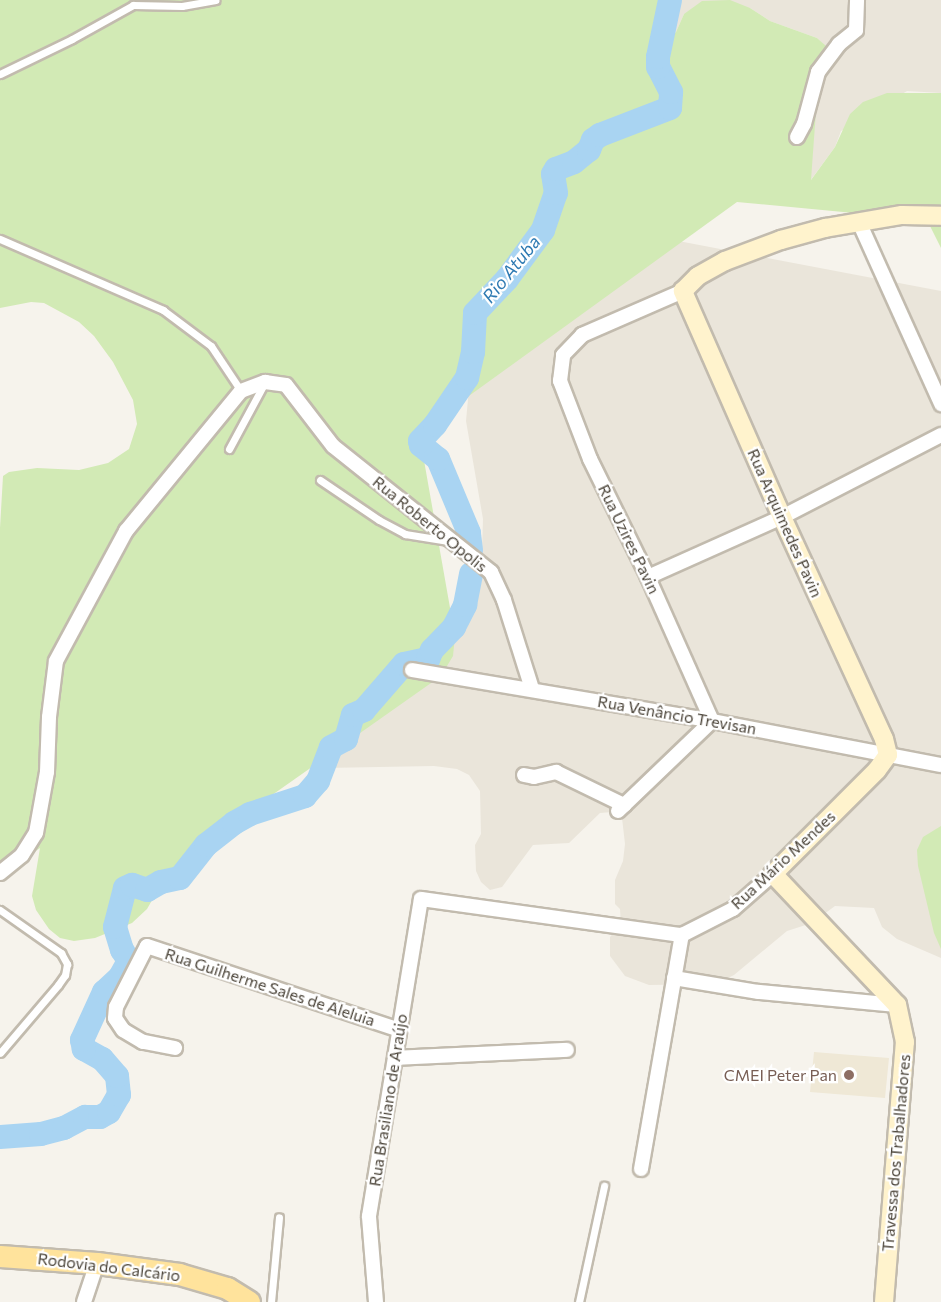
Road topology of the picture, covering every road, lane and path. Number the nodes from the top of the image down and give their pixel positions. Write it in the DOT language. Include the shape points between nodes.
graph roads {
  1 [pos="214,0"];
  2 [pos="857,0"];
  3 [pos="0,74"];
  4 [pos="797,137"];
  5 [pos="941,216"];
  6 [pos="859,222"];
  7 [pos="0,239"];
  8 [pos="683,291"];
  9 [pos="265,382"];
  10 [pos="241,391"];
  11 [pos="941,404"];
  12 [pos="941,435"];
  13 [pos="230,449"];
  14 [pos="321,480"];
  15 [pos="782,517"];
  16 [pos="454,542"];
  17 [pos="648,577"];
  18 [pos="412,670"];
  19 [pos="532,689"];
  20 [pos="712,721"];
  21 [pos="888,755"];
  22 [pos="941,765"];
  23 [pos="524,775"];
  24 [pos="0,873"];
  25 [pos="773,874"];
  26 [pos="0,910"];
  27 [pos="682,935"];
  28 [pos="674,978"];
  29 [pos="897,1005"];
  30 [pos="399,1030"];
  31 [pos="175,1048"];
  32 [pos="567,1050"];
  33 [pos="0,1053"];
  34 [pos="395,1058"];
  35 [pos="641,1169"];
  36 [pos="604,1186"];
  37 [pos="279,1217"];
  38 [pos="0,1256"];
  39 [pos="98,1263"];
  40 [pos="84,1302"];
  41 [pos="249,1302"];
  42 [pos="271,1302"];
  43 [pos="376,1302"];
  44 [pos="579,1302"];
  45 [pos="884,1302"];
  1 -- 3 [label="lane" via="182,6 133,5"];
  2 -- 4 [label="street" via="856,30 839,44 818,72"];
  5 -- 6 [label="street" via="902,215"];
  6 -- 8 [label="street" via="781,240 725,261 698,276"];
  6 -- 11 [label="street"];
  7 -- 10 [label="lane" via="163,310 212,346"];
  8 -- 15 [label="street, Rua Arquimedes Pavin"];
  8 -- 17 [label="street, Rua Uzires Pavin" via="582,335 563,355 560,381 581,437"];
  9 -- 10 [label="street"];
  9 -- 13 [label="lane"];
  9 -- 16 [label="street, Rua Roberto Opolis" via="286,385 333,446"];
  10 -- 24 [label="street" via="126,531 56,661 47,772 36,833 22,855"];
  12 -- 15 [label="street"];
  14 -- 16 [label="lane" via="405,534"];
  15 -- 17 [label="street"];
  15 -- 21 [label="street, Rua Arquimedes Pavin" via="885,739"];
  16 -- 19 [label="street, Rua Roberto Opolis" via="492,572"];
  17 -- 20 [label="street, Rua Uzires Pavin"];
  18 -- 19 [label="street, Rua Venâncio Trevisan"];
  19 -- 20 [label="street, Rua Venâncio Trevisan"];
  20 -- 21 [label="street, Rua Venâncio Trevisan"];
  20 -- 23 [label="street" via="621,808 556,772"];
  21 -- 22 [label="street, Rua Venâncio Trevisan"];
  21 -- 25 [label="street, Rua Mário Mendes"];
  25 -- 27 [label="street, Rua Mário Mendes" via="733,909"];
  25 -- 29 [label="street"];
  26 -- 33 [label="lane" via="61,953 68,964 58,985"];
  27 -- 28 [label="street"];
  27 -- 30 [label="street, Rua Brasiliano de Araújo" via="421,899"];
  28 -- 29 [label="street" via="759,992"];
  28 -- 35 [label="street"];
  29 -- 45 [label="street, Travessa dos Trabalhadores" via="905,1042"];
  30 -- 31 [label="street, Rua Guilherme Sales de Aleluia" via="147,946 116,1007 115,1018 123,1030 143,1042"];
  30 -- 34 [label="street, Rua Brasiliano de Araújo"];
  32 -- 34 [label="street"];
  34 -- 43 [label="street, Rua Brasiliano de Araújo" via="369,1216"];
  36 -- 44 [label="lane"];
  37 -- 42 [label="lane"];
  38 -- 39 [label="main road, Rodovia do Calcário"];
  39 -- 40 [label="street"];
  39 -- 41 [label="main road, Rodovia do Calcário" via="179,1274 227,1288"];
}
